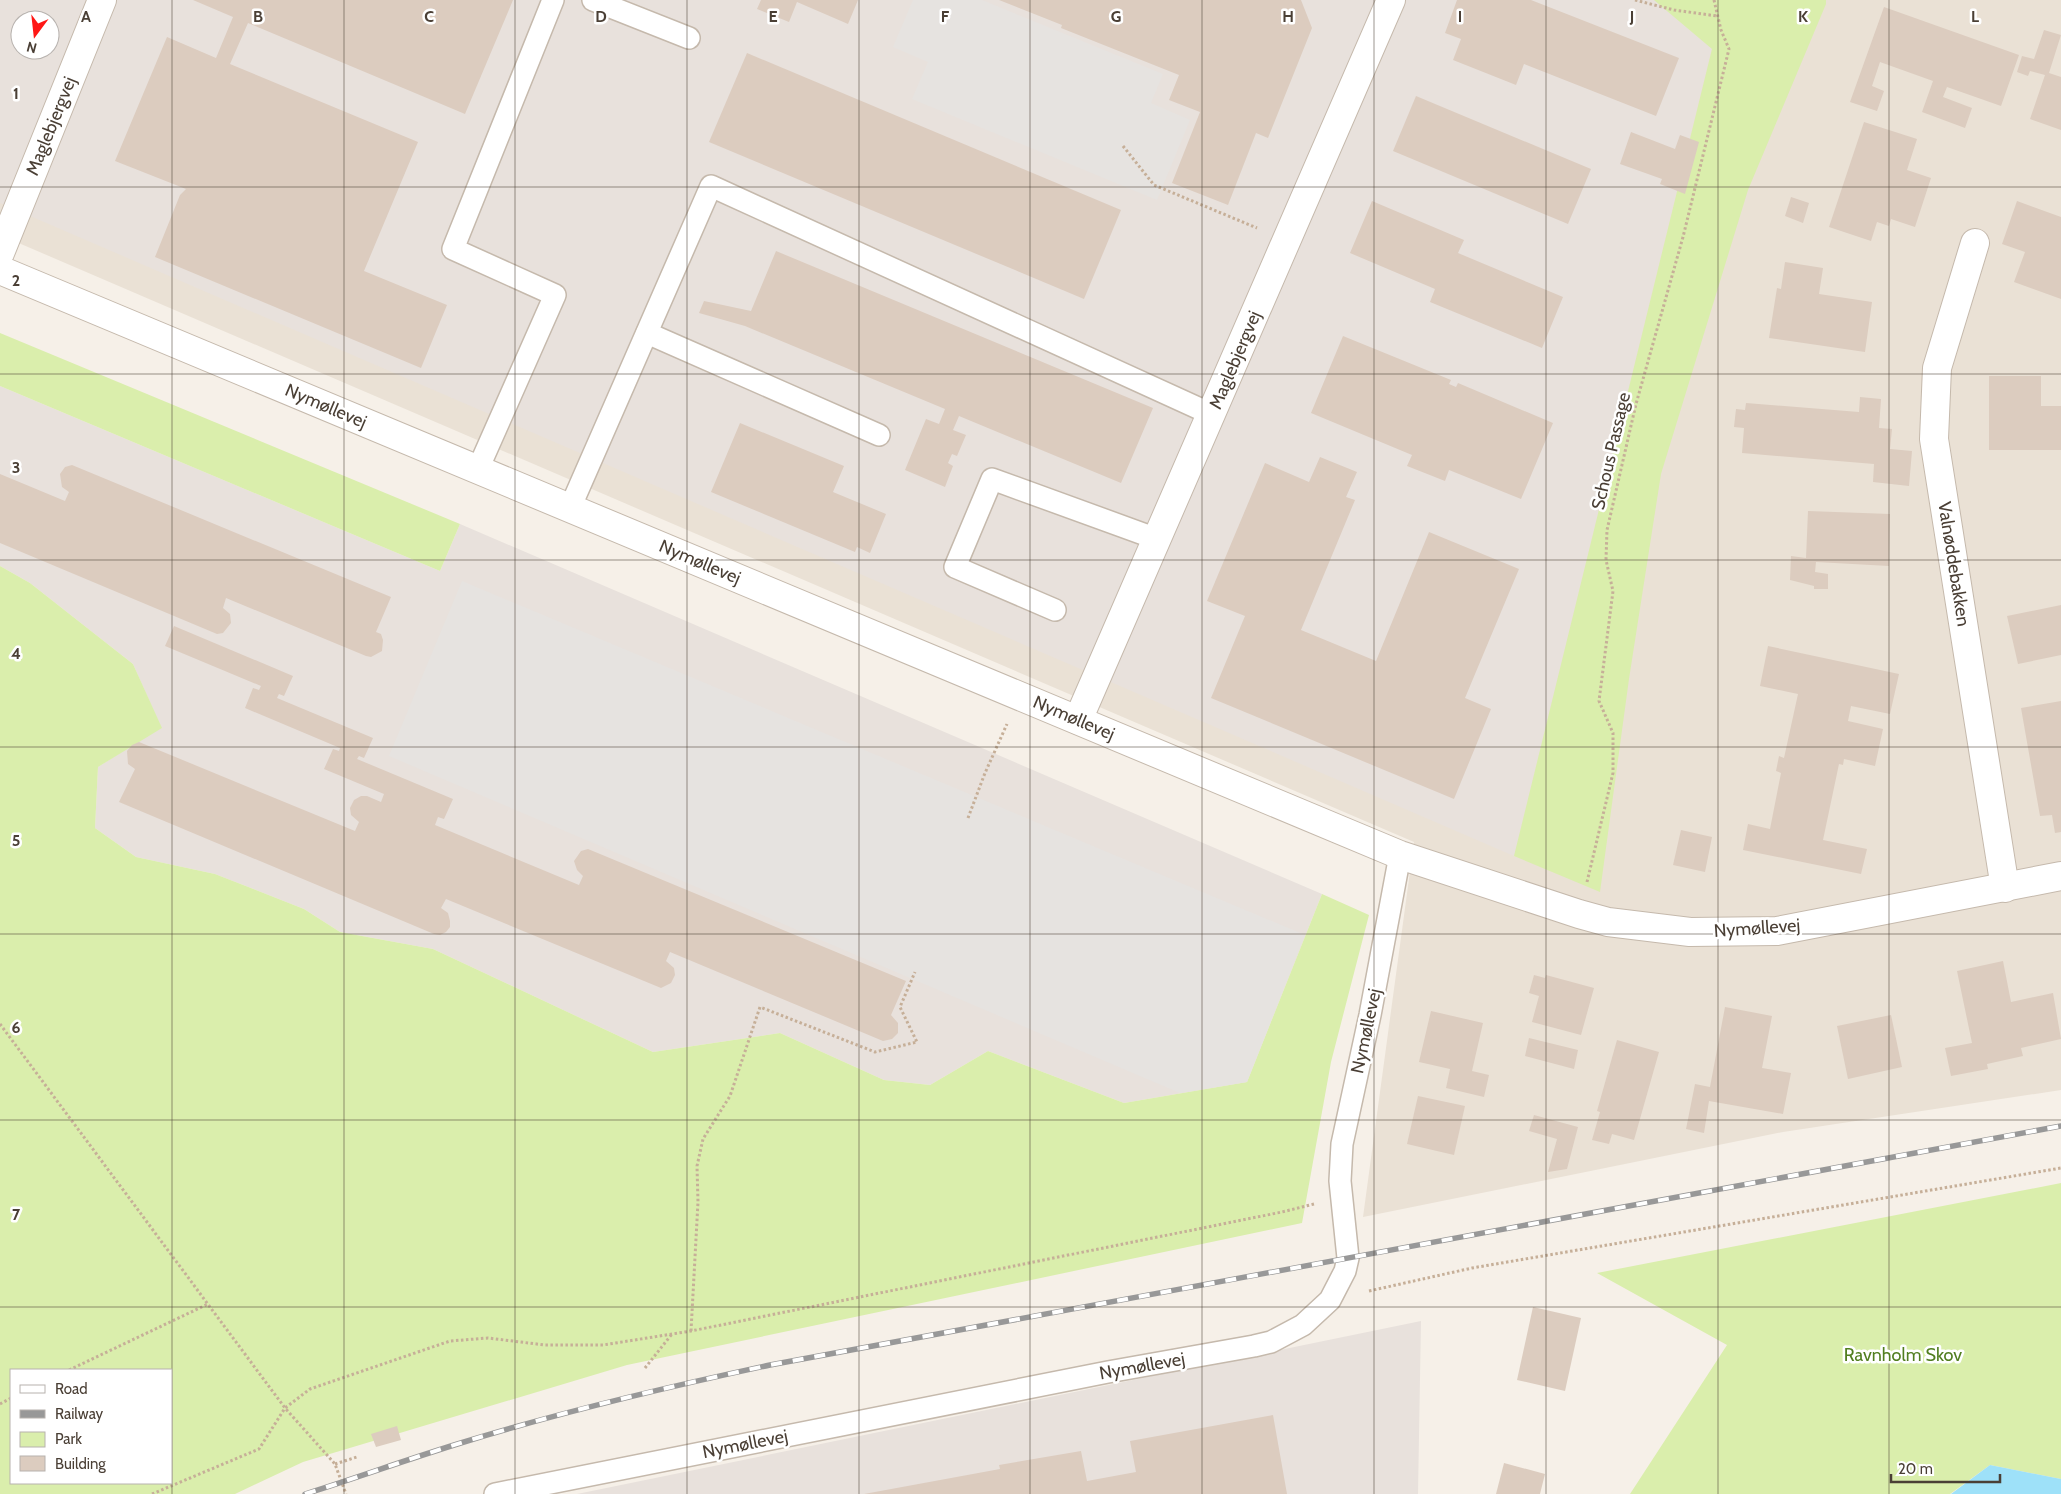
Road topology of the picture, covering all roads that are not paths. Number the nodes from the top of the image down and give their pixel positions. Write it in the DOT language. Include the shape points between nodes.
graph roads {
  1 [pos="102,0"];
  2 [pos="553,0"];
  3 [pos="593,0"];
  4 [pos="1391,0"];
  5 [pos="689,38"];
  6 [pos="1975,242"];
  7 [pos="0,252"];
  8 [pos="0,270"];
  9 [pos="647,333"];
  10 [pos="1211,414"];
  11 [pos="879,435"];
  12 [pos="478,469"];
  13 [pos="570,508"];
  14 [pos="1157,539"];
  15 [pos="1055,610"];
  16 [pos="1078,720"];
  17 [pos="1400,854"];
  18 [pos="2061,876"];
  19 [pos="2004,888"];
  20 [pos="495,1494"];
  1 -- 7 [label="street, Maglebjergvej"];
  2 -- 12 [label="lane" via="453,249 555,295"];
  3 -- 5 [label="lane"];
  4 -- 10 [label="street, Maglebjergvej"];
  6 -- 19 [label="street, Valnøddebakken" via="1937,368 1934,439"];
  8 -- 12 [label="street, Nymøllevej"];
  9 -- 10 [label="lane" via="711,186"];
  9 -- 11 [label="lane"];
  9 -- 13 [label="lane"];
  10 -- 14 [label="street, Maglebjergvej"];
  12 -- 13 [label="street, Nymøllevej"];
  13 -- 16 [label="street, Nymøllevej"];
  14 -- 15 [label="lane" via="992,479 955,568"];
  14 -- 16 [label="street, Maglebjergvej"];
  16 -- 17 [label="street, Nymøllevej"];
  17 -- 19 [label="street, Nymøllevej" via="1608,922 1690,932 1777,931"];
  17 -- 20 [label="lane, Nymøllevej" via="1370,1015 1344,1130 1341,1199 1348,1258 1340,1284 1330,1300 1303,1325 1271,1342"];
  18 -- 19 [label="street, Nymøllevej"];
}
